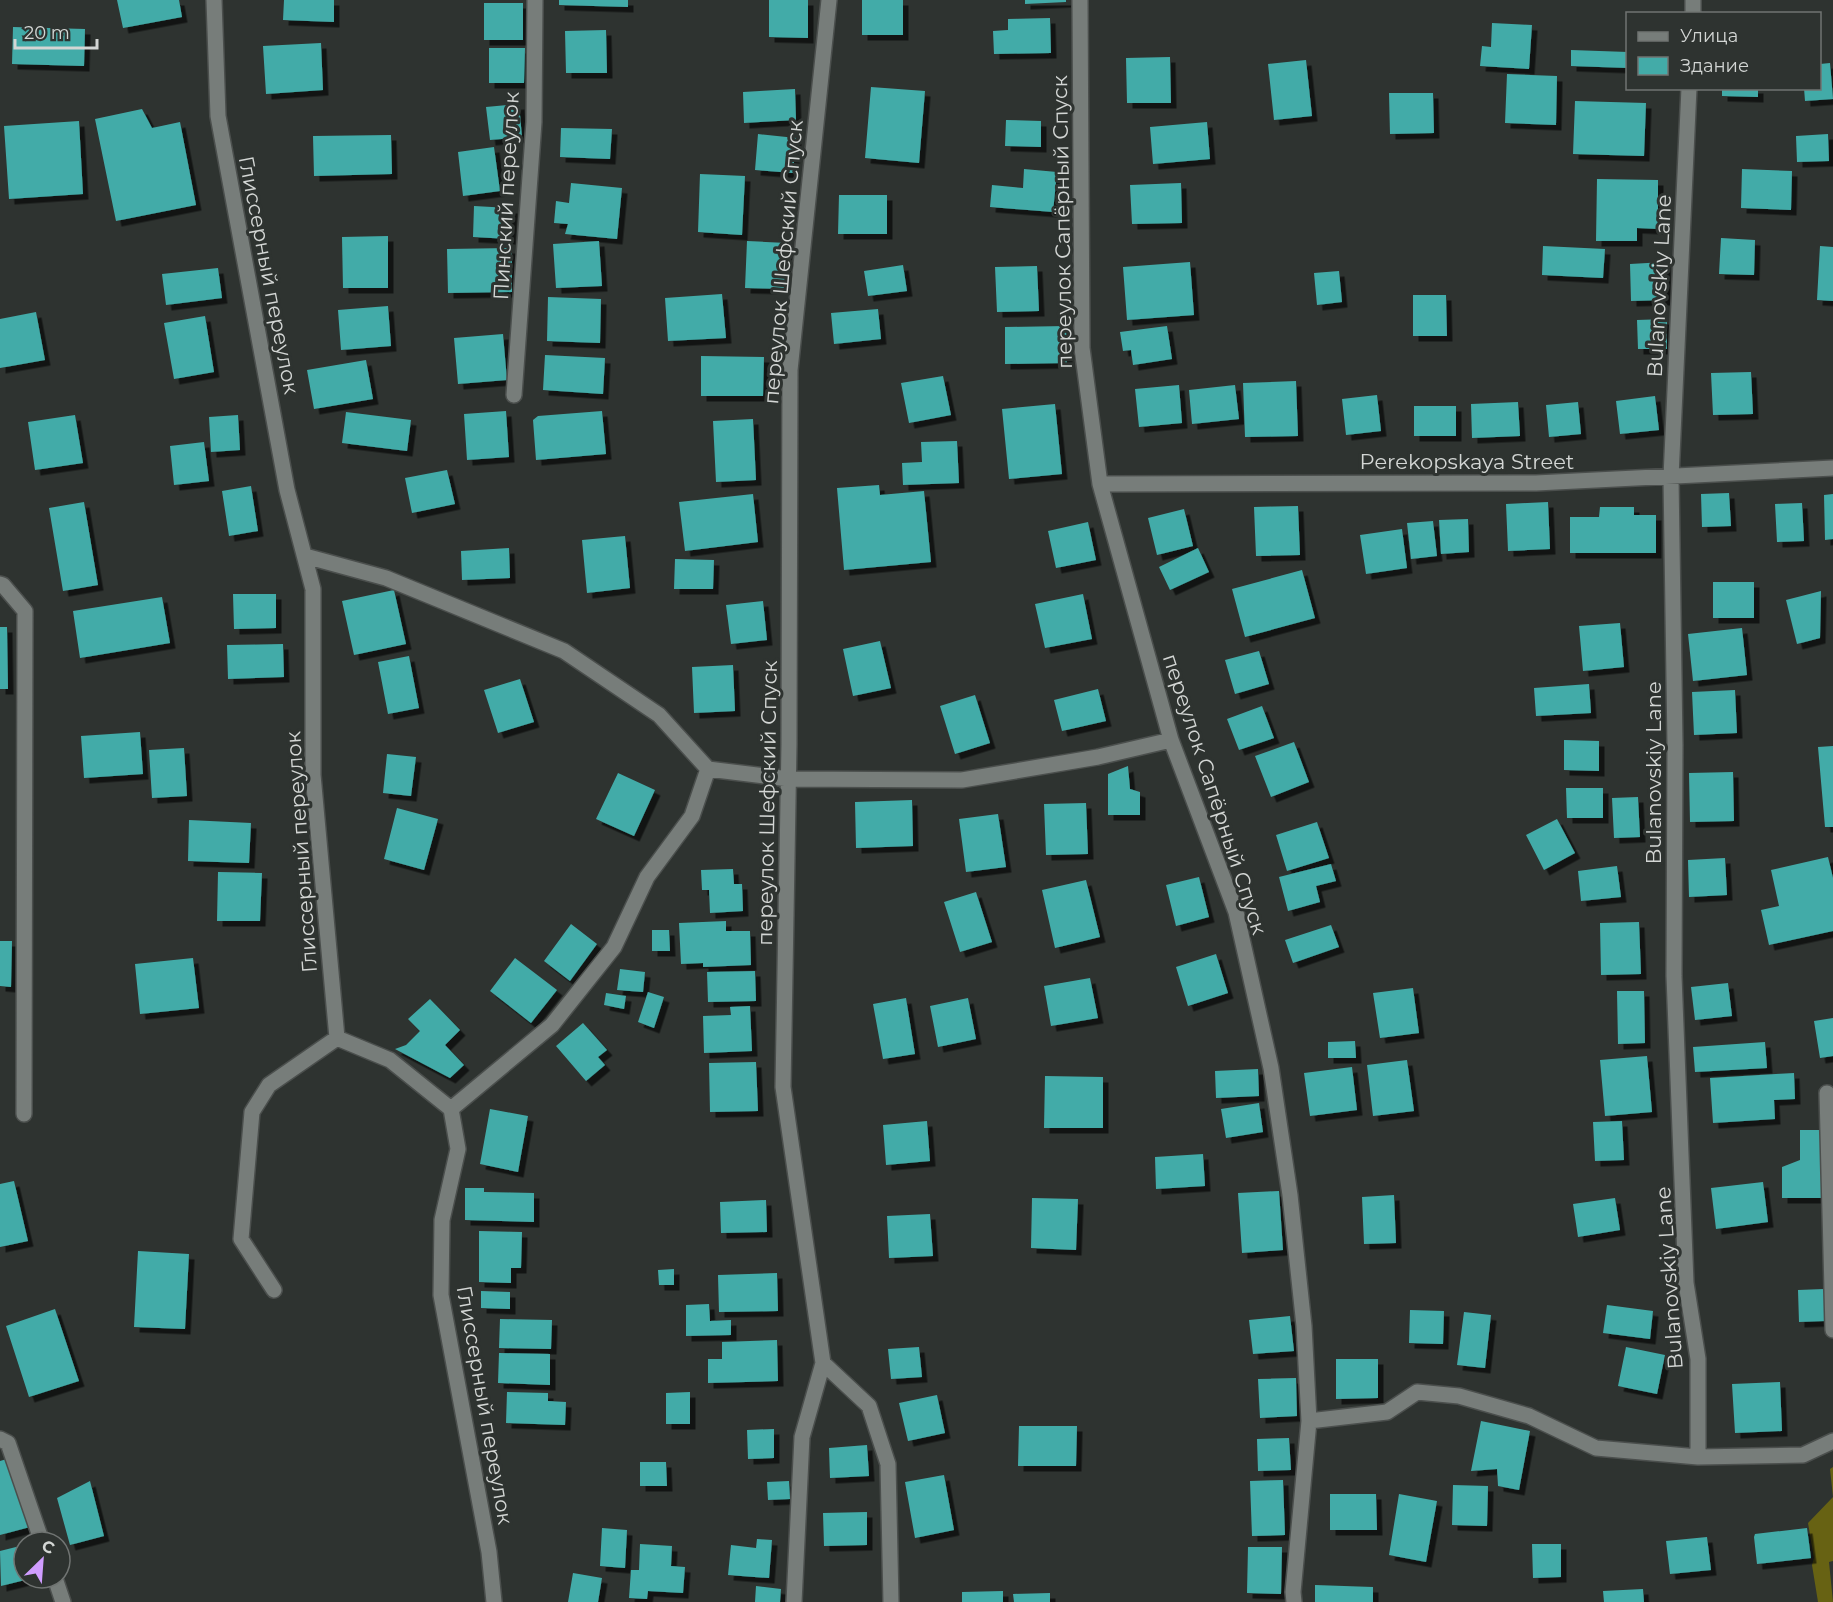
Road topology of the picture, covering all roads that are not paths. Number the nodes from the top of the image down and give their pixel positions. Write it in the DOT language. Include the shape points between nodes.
graph roads {
  1 [pos="214,0"];
  2 [pos="535,0"];
  3 [pos="828,0"];
  4 [pos="1080,0"];
  5 [pos="1689,90"];
  6 [pos="514,395"];
  7 [pos="1833,468"];
  8 [pos="1671,477"];
  9 [pos="1100,484"];
  10 [pos="304,556"];
  11 [pos="0,584"];
  12 [pos="1171,740"];
  13 [pos="708,770"];
  14 [pos="789,779"];
  15 [pos="337,1038"];
  16 [pos="1827,1093"];
  17 [pos="451,1109"];
  18 [pos="24,1114"];
  19 [pos="274,1290"];
  20 [pos="1833,1330"];
  21 [pos="823,1363"];
  22 [pos="1309,1421"];
  23 [pos="0,1439"];
  24 [pos="1833,1441"];
  25 [pos="1698,1457"];
  26 [pos="38,1530"];
  27 [pos="494,1602"];
  28 [pos="794,1602"];
  29 [pos="891,1602"];
  30 [pos="1294,1602"];
  1 -- 10 [label="street, Глиссерный переулок" via="218,116 287,490"];
  2 -- 6 [label="street, Пинский переулок" via="534,122"];
  3 -- 14 [label="street, переулок Шефский Спуск" via="790,370"];
  4 -- 9 [label="street, переулок Сапёрный Спуск" via="1082,348"];
  5 -- 8 [label="street, Bulanovskiy Lane"];
  7 -- 8 [label="street, Perekopskaya Street"];
  8 -- 9 [label="street, Perekopskaya Street" via="1536,483"];
  8 -- 25 [label="street, Bulanovskiy Lane" via="1674,976 1686,1283 1698,1359"];
  9 -- 12 [label="street, переулок Сапёрный Спуск"];
  10 -- 13 [label="street" via="386,578 564,651 659,715"];
  10 -- 15 [label="street, Глиссерный переулок" via="314,589 313,775"];
  11 -- 18 [label="street" via="25,611"];
  12 -- 14 [label="street" via="962,780"];
  12 -- 22 [label="street, переулок Сапёрный Спуск" via="1236,912 1271,1068 1293,1219"];
  13 -- 14 [label="street"];
  13 -- 17 [label="street" via="692,816 647,877 614,947 552,1025"];
  14 -- 21 [label="street, переулок Шефский Спуск" via="783,1087"];
  15 -- 17 [label="street" via="390,1060"];
  15 -- 19 [label="street" via="269,1085 252,1112 241,1239"];
  16 -- 20 [label="street"];
  17 -- 27 [label="street, Глиссерный переулок" via="458,1149 442,1220 441,1295 489,1552"];
  21 -- 28 [label="street, переулок Шефский Спуск" via="802,1437"];
  21 -- 29 [label="street" via="869,1406 888,1464"];
  22 -- 25 [label="street" via="1387,1412 1417,1392 1460,1396 1529,1416 1596,1448"];
  22 -- 30 [label="street, переулок Сапёрный Спуск"];
  23 -- 26 [label="street" via="8,1443"];
  24 -- 25 [label="street" via="1803,1455"];
}
